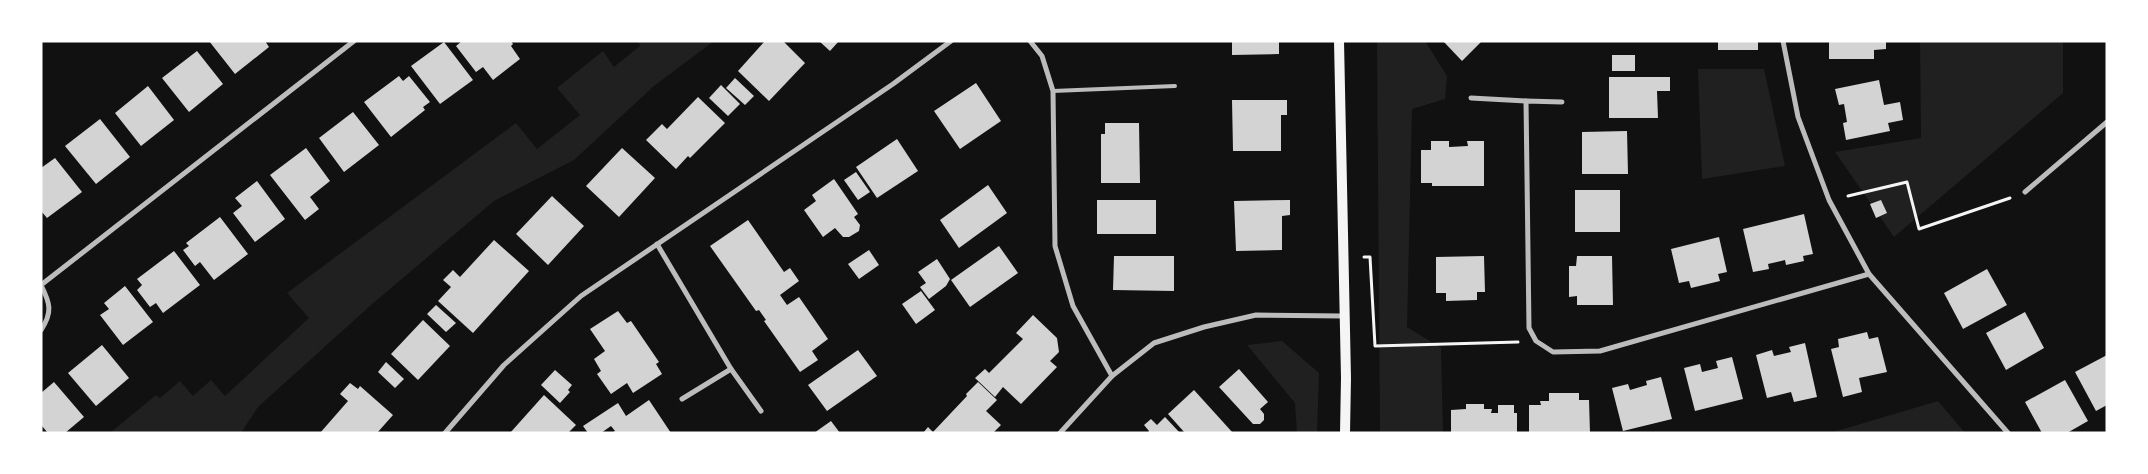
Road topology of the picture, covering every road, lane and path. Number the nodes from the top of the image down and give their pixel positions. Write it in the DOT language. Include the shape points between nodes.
graph roads {
  1 [pos="354,41"];
  2 [pos="951,41"];
  3 [pos="1030,41"];
  4 [pos="1339,41"];
  5 [pos="1783,41"];
  6 [pos="1175,86"];
  7 [pos="1053,91"];
  8 [pos="1471,98"];
  9 [pos="1526,101"];
  10 [pos="1562,102"];
  11 [pos="2107,122"];
  12 [pos="2025,192"];
  13 [pos="1829,200"];
  14 [pos="657,244"];
  15 [pos="1343,256"];
  16 [pos="1869,274"];
  17 [pos="41,285"];
  18 [pos="1343,316"];
  19 [pos="41,330"];
  20 [pos="1536,341"];
  21 [pos="731,368"];
  22 [pos="1112,376"];
  23 [pos="682,399"];
  24 [pos="761,411"];
  25 [pos="446,433"];
  26 [pos="1060,433"];
  27 [pos="1345,433"];
  28 [pos="2008,433"];
  1 -- 17 [label="street"];
  2 -- 14 [label="street"];
  3 -- 7 [label="street" via="1042,56"];
  4 -- 15 [label="main road"];
  5 -- 13 [label="street" via="1798,117"];
  6 -- 7 [label="lane"];
  7 -- 22 [label="street" via="1054,246 1073,306"];
  8 -- 9 [label="street"];
  9 -- 10 [label="street"];
  9 -- 20 [label="street" via="1529,328"];
  11 -- 12 [label="street"];
  12 -- 13 [label="path" via="1919,229 1908,182"];
  13 -- 16 [label="street"];
  14 -- 21 [label="street"];
  14 -- 25 [label="street" via="581,296 504,365"];
  15 -- 18 [label="main road"];
  15 -- 20 [label="path" via="1370,257 1375,346"];
  16 -- 20 [label="street" via="1600,351 1553,352"];
  16 -- 28 [label="street"];
  17 -- 19 [label="street" via="50,301 48,319"];
  18 -- 22 [label="street" via="1256,315 1204,327 1154,343"];
  18 -- 27 [label="main road"];
  21 -- 23 [label="street"];
  21 -- 24 [label="street"];
  22 -- 26 [label="street"];
}
